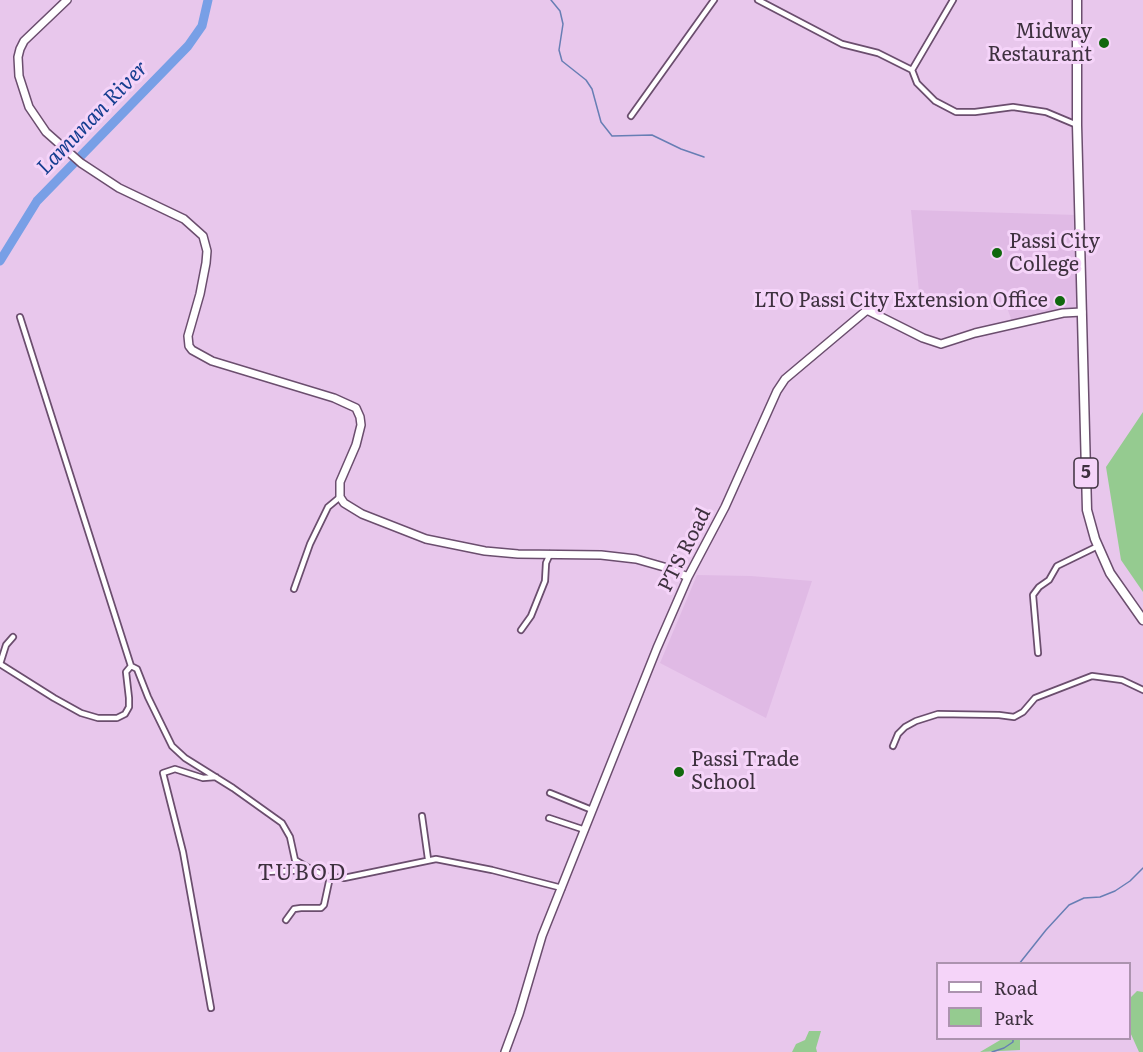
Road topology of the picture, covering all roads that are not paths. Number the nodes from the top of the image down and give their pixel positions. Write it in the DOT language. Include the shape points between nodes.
graph roads {
  1 [pos="67,0"];
  2 [pos="714,0"];
  3 [pos="758,0"];
  4 [pos="953,0"];
  5 [pos="1077,0"];
  6 [pos="912,70"];
  7 [pos="631,116"];
  8 [pos="1077,125"];
  9 [pos="1082,312"];
  10 [pos="20,316"];
  11 [pos="340,497"];
  12 [pos="1098,546"];
  13 [pos="550,554"];
  14 [pos="688,577"];
  15 [pos="294,589"];
  16 [pos="1143,620"];
  17 [pos="520,630"];
  18 [pos="13,637"];
  19 [pos="1038,653"];
  20 [pos="0,664"];
  21 [pos="131,666"];
  22 [pos="1143,690"];
  23 [pos="893,746"];
  24 [pos="216,777"];
  25 [pos="550,793"];
  26 [pos="592,810"];
  27 [pos="422,816"];
  28 [pos="549,818"];
  29 [pos="585,830"];
  30 [pos="428,859"];
  31 [pos="312,870"];
  32 [pos="266,872"];
  33 [pos="330,876"];
  34 [pos="562,888"];
  35 [pos="286,920"];
  36 [pos="211,1008"];
  37 [pos="505,1052"];
  1 -- 11 [label="main road" via="24,41 18,57 18,76 29,107 53,139 81,163 119,188 184,219 203,236 206,263 188,336 192,350 212,361 356,408 359,434 340,482"];
  2 -- 7 [label="street"];
  3 -- 6 [label="street" via="842,44 878,53"];
  4 -- 6 [label="street"];
  5 -- 8 [label="highway, 5"];
  6 -- 8 [label="street" via="917,83 935,101 956,112 1013,107 1046,112"];
  8 -- 9 [label="highway, 5"];
  9 -- 12 [label="highway, 5" via="1087,510"];
  9 -- 14 [label="main road, PTS Road" via="1052,315 941,344 867,310 784,379"];
  10 -- 21 [label="street"];
  11 -- 13 [label="main road" via="362,514 426,539 485,551"];
  11 -- 15 [label="street" via="328,507"];
  12 -- 16 [label="highway, 5" via="1113,579"];
  12 -- 19 [label="street" via="1057,566 1033,595"];
  13 -- 14 [label="main road" via="636,558"];
  13 -- 17 [label="street" via="545,581 531,616"];
  14 -- 26 [label="main road, PTS Road"];
  18 -- 20 [label="street"];
  20 -- 21 [label="street" via="81,713 98,718 125,714 129,707 126,672"];
  21 -- 24 [label="street" via="137,669 172,746"];
  22 -- 23 [label="street" via="1122,680 1096,675 1035,698 1014,717 938,714 916,721 898,734"];
  24 -- 31 [label="street" via="282,823 295,860"];
  24 -- 36 [label="street" via="203,778 175,769 163,773 183,852"];
  25 -- 26 [label="street"];
  26 -- 29 [label="main road, PTS Road"];
  27 -- 30 [label="street"];
  28 -- 29 [label="street"];
  29 -- 34 [label="main road, PTS Road"];
  30 -- 33 [label="street" via="358,876"];
  30 -- 34 [label="street"];
  31 -- 32 [label="street"];
  31 -- 33 [label="street"];
  33 -- 35 [label="street" via="324,905 294,909"];
  34 -- 37 [label="main road, PTS Road" via="542,936"];
}
